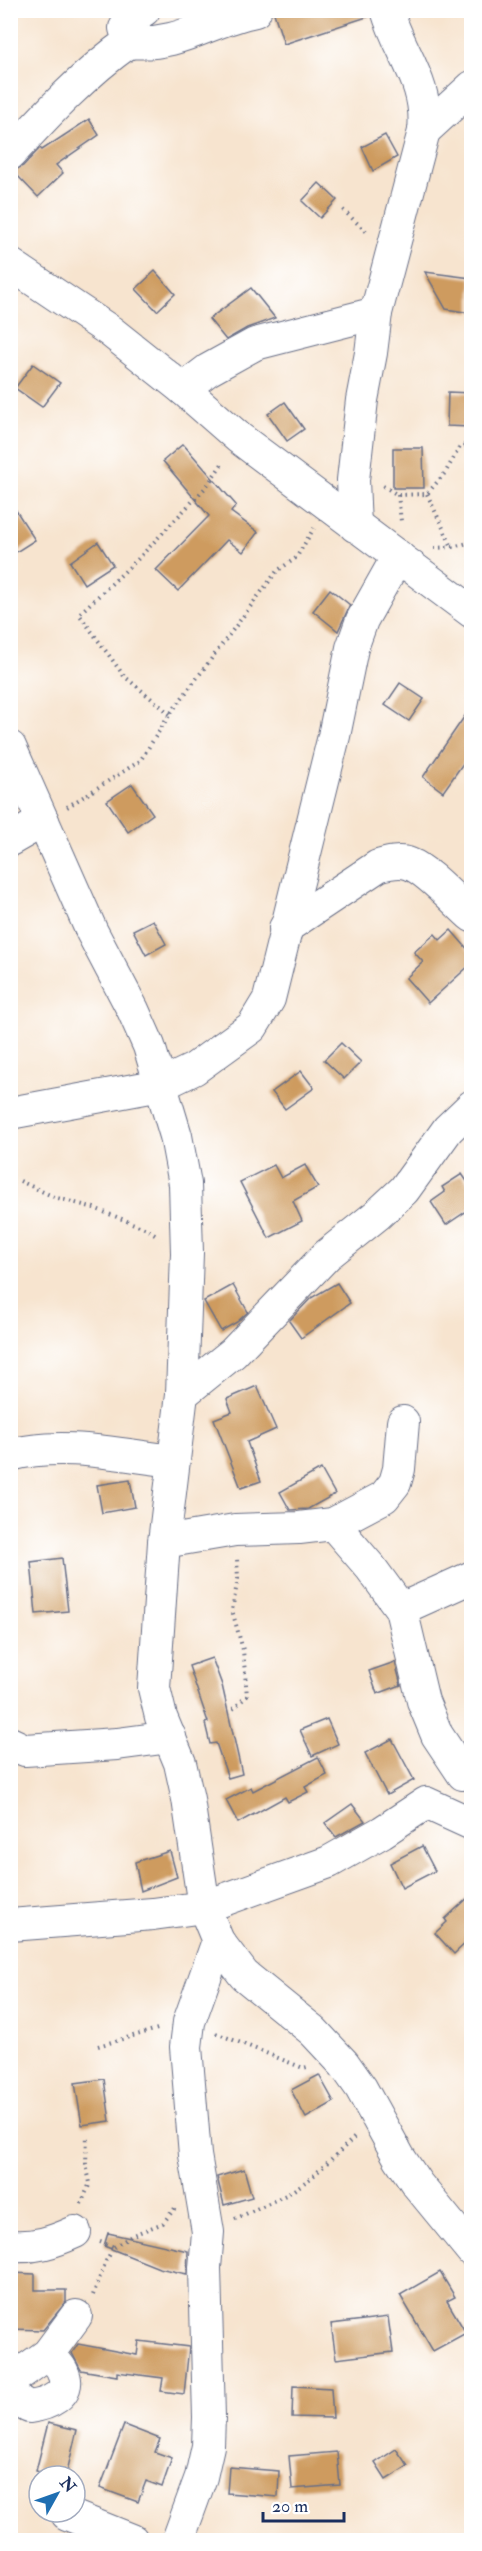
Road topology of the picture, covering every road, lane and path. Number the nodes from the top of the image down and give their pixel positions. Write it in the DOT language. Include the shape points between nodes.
graph roads {
  1 [pos="144,10"];
  2 [pos="255,11"];
  3 [pos="392,14"];
  4 [pos="129,42"];
  5 [pos="471,87"];
  6 [pos="424,131"];
  7 [pos="10,154"];
  8 [pos="10,264"];
  9 [pos="376,313"];
  10 [pos="183,389"];
  11 [pos="239,438"];
  12 [pos="471,441"];
  13 [pos="353,480"];
  14 [pos="427,494"];
  15 [pos="328,506"];
  16 [pos="355,526"];
  17 [pos="452,548"];
  18 [pos="398,556"];
  19 [pos="471,612"];
  20 [pos="170,714"];
  21 [pos="10,747"];
  22 [pos="43,821"];
  23 [pos="10,840"];
  24 [pos="471,916"];
  25 [pos="285,928"];
  26 [pos="161,1085"];
  27 [pos="471,1106"];
  28 [pos="10,1113"];
  29 [pos="20,1181"];
  30 [pos="187,1253"];
  31 [pos="182,1394"];
  32 [pos="403,1422"];
  33 [pos="10,1455"];
  34 [pos="173,1461"];
  35 [pos="333,1524"];
  36 [pos="235,1530"];
  37 [pos="164,1542"];
  38 [pos="471,1577"];
  39 [pos="401,1609"];
  40 [pos="19,1693"];
  41 [pos="10,1695"];
  42 [pos="233,1709"];
  43 [pos="170,1737"];
  44 [pos="10,1743"];
  45 [pos="467,1769"];
  46 [pos="426,1803"];
  47 [pos="471,1824"];
  48 [pos="204,1907"];
  49 [pos="10,1925"];
  50 [pos="218,1941"];
  51 [pos="189,2022"];
  52 [pos="98,2046"];
  53 [pos="303,2068"];
  54 [pos="377,2118"];
  55 [pos="178,2205"];
  56 [pos="75,2232"];
  57 [pos="208,2232"];
  58 [pos="10,2246"];
  59 [pos="114,2247"];
  60 [pos="471,2252"];
  61 [pos="76,2316"];
  62 [pos="48,2354"];
  63 [pos="10,2381"];
  64 [pos="10,2397"];
  65 [pos="87,2522"];
  66 [pos="132,2541"];
  67 [pos="178,2541"];
  1 -- 4 [label="street" via="125,28"];
  2 -- 4 [label="street" via="174,39 149,44"];
  3 -- 6 [label="street" via="423,95"];
  4 -- 7 [label="street" via="81,81"];
  5 -- 6 [label="street"];
  6 -- 9 [label="street"];
  8 -- 10 [label="street" via="110,331"];
  9 -- 10 [label="street" via="255,344"];
  9 -- 13 [label="street"];
  10 -- 11 [label="street"];
  11 -- 15 [label="street"];
  11 -- 20 [label="path" via="206,487 79,615 124,676"];
  12 -- 14 [label="path" via="460,447"];
  13 -- 14 [label="path" via="382,486 398,495"];
  13 -- 16 [label="street"];
  14 -- 17 [label="path"];
  15 -- 16 [label="street"];
  15 -- 20 [label="path" via="297,558 277,571"];
  16 -- 18 [label="street"];
  18 -- 19 [label="street"];
  18 -- 25 [label="street" via="362,620 352,648"];
  20 -- 22 [label="path" via="140,761"];
  21 -- 22 [label="street"];
  22 -- 23 [label="street"];
  22 -- 26 [label="street" via="92,932 133,1010"];
  24 -- 25 [label="street" via="411,864 394,862 378,866"];
  25 -- 26 [label="street" via="268,999 252,1027 194,1069"];
  26 -- 28 [label="street"];
  26 -- 30 [label="street" via="185,1184"];
  27 -- 31 [label="street" via="448,1130 404,1190 327,1255 233,1353"];
  29 -- 30 [label="path" via="147,1229"];
  30 -- 31 [label="street"];
  31 -- 34 [label="street"];
  32 -- 35 [label="street" via="395,1483 384,1497"];
  33 -- 34 [label="street" via="32,1449 62,1448"];
  34 -- 37 [label="street"];
  35 -- 36 [label="street"];
  35 -- 39 [label="street"];
  36 -- 37 [label="street"];
  36 -- 42 [label="path" via="238,1579 232,1610 243,1650 247,1696"];
  37 -- 43 [label="street" via="154,1688"];
  38 -- 39 [label="street"];
  39 -- 45 [label="street" via="423,1701 437,1735"];
  40 -- 41 [label="path"];
  43 -- 44 [label="street" via="25,1750"];
  43 -- 48 [label="street" via="188,1799"];
  45 -- 46 [label="street"];
  46 -- 47 [label="street"];
  46 -- 48 [label="street" via="329,1862"];
  48 -- 49 [label="street"];
  48 -- 50 [label="street"];
  50 -- 51 [label="street"];
  50 -- 54 [label="street" via="244,1975 313,2031 344,2064"];
  51 -- 52 [label="path"];
  51 -- 53 [label="path"];
  51 -- 57 [label="street" via="186,2047 195,2155"];
  54 -- 57 [label="path" via="288,2194"];
  54 -- 60 [label="street" via="417,2184"];
  55 -- 59 [label="path" via="163,2223"];
  56 -- 58 [label="street" via="48,2244"];
  57 -- 67 [label="street" via="208,2446"];
  61 -- 62 [label="street"];
  62 -- 63 [label="street"];
  62 -- 64 [label="street" via="63,2373 65,2383 60,2396 50,2403 29,2407"];
  65 -- 66 [label="street"];
}
